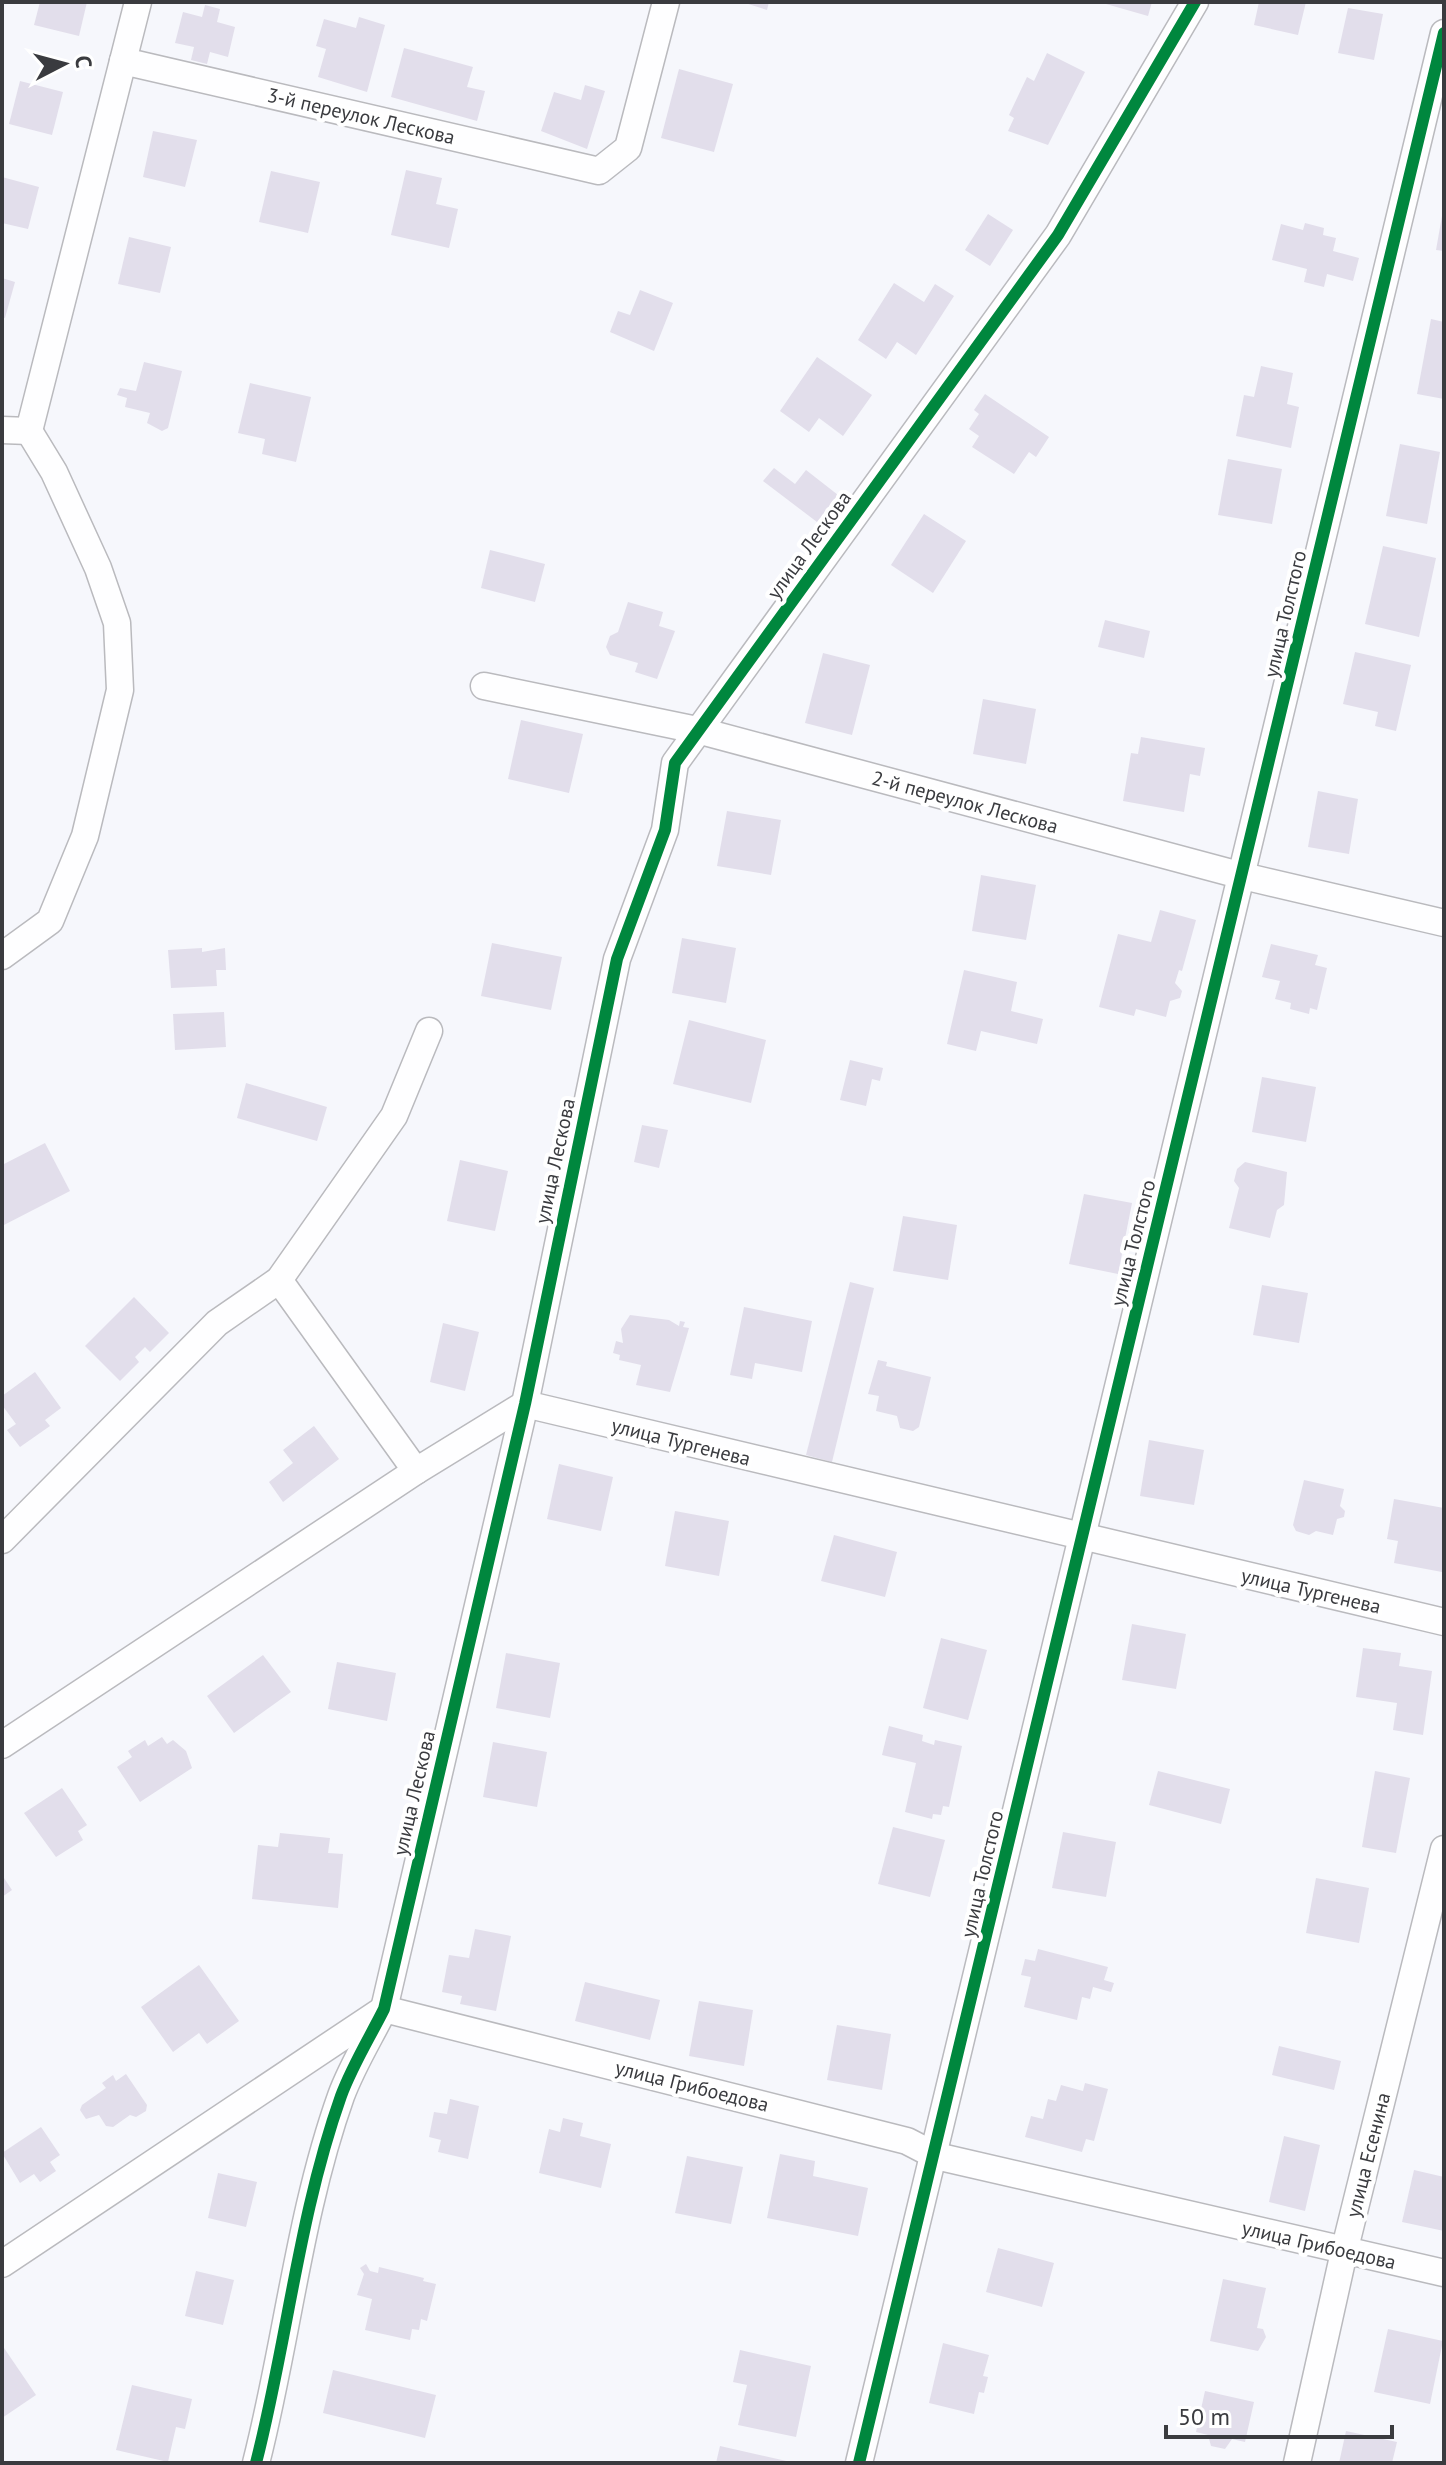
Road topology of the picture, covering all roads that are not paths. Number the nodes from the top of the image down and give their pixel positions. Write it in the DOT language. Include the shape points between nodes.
graph roads {
  1 [pos="138,2"];
  2 [pos="666,2"];
  3 [pos="1195,2"];
  4 [pos="1444,33"];
  5 [pos="123,61"];
  6 [pos="2,430"];
  7 [pos="29,431"];
  8 [pos="484,686"];
  9 [pos="697,730"];
  10 [pos="1243,876"];
  11 [pos="1444,923"];
  12 [pos="2,956"];
  13 [pos="429,1031"];
  14 [pos="279,1280"];
  15 [pos="525,1404"];
  16 [pos="416,1471"];
  17 [pos="1081,1538"];
  18 [pos="2,1540"];
  19 [pos="1444,1622"];
  20 [pos="2,1745"];
  21 [pos="1444,1849"];
  22 [pos="384,2009"];
  23 [pos="936,2156"];
  24 [pos="1344,2252"];
  25 [pos="2,2264"];
  26 [pos="1444,2273"];
  27 [pos="256,2463"];
  28 [pos="859,2463"];
  29 [pos="1297,2463"];
  1 -- 5 [label="street"];
  2 -- 5 [label="street, 3-й переулок Лескова" via="628,148 599,171"];
  3 -- 9 [label="street, улица Лескова" via="1058,235"];
  4 -- 10 [label="street, улица Толстого"];
  5 -- 7 [label="street"];
  6 -- 7 [label="street"];
  7 -- 12 [label="street" via="98,568 117,623 120,690 85,836 50,921"];
  8 -- 9 [label="street, 2-й переулок Лескова"];
  9 -- 10 [label="street, 2-й переулок Лескова"];
  9 -- 15 [label="street, улица Лескова" via="675,763 665,830 617,959"];
  10 -- 11 [label="street, 2-й переулок Лескова"];
  10 -- 17 [label="street, улица Толстого"];
  13 -- 14 [label="street" via="394,1116"];
  14 -- 16 [label="street"];
  14 -- 18 [label="street" via="217,1323"];
  15 -- 16 [label="street"];
  15 -- 17 [label="street, улица Тургенева"];
  15 -- 22 [label="street, улица Лескова"];
  16 -- 20 [label="street"];
  17 -- 19 [label="street, улица Тургенева"];
  17 -- 23 [label="street, улица Толстого"];
  21 -- 24 [label="street, улица Есенина"];
  22 -- 23 [label="street, улица Грибоедова" via="907,2141"];
  22 -- 25 [label="street"];
  22 -- 27 [label="street, улица Лескова" via="342,2095 300,2251"];
  23 -- 24 [label="street, улица Грибоедова"];
  23 -- 28 [label="street, улица Толстого"];
  24 -- 26 [label="street, улица Грибоедова"];
  24 -- 29 [label="street, улица Есенина"];
}
